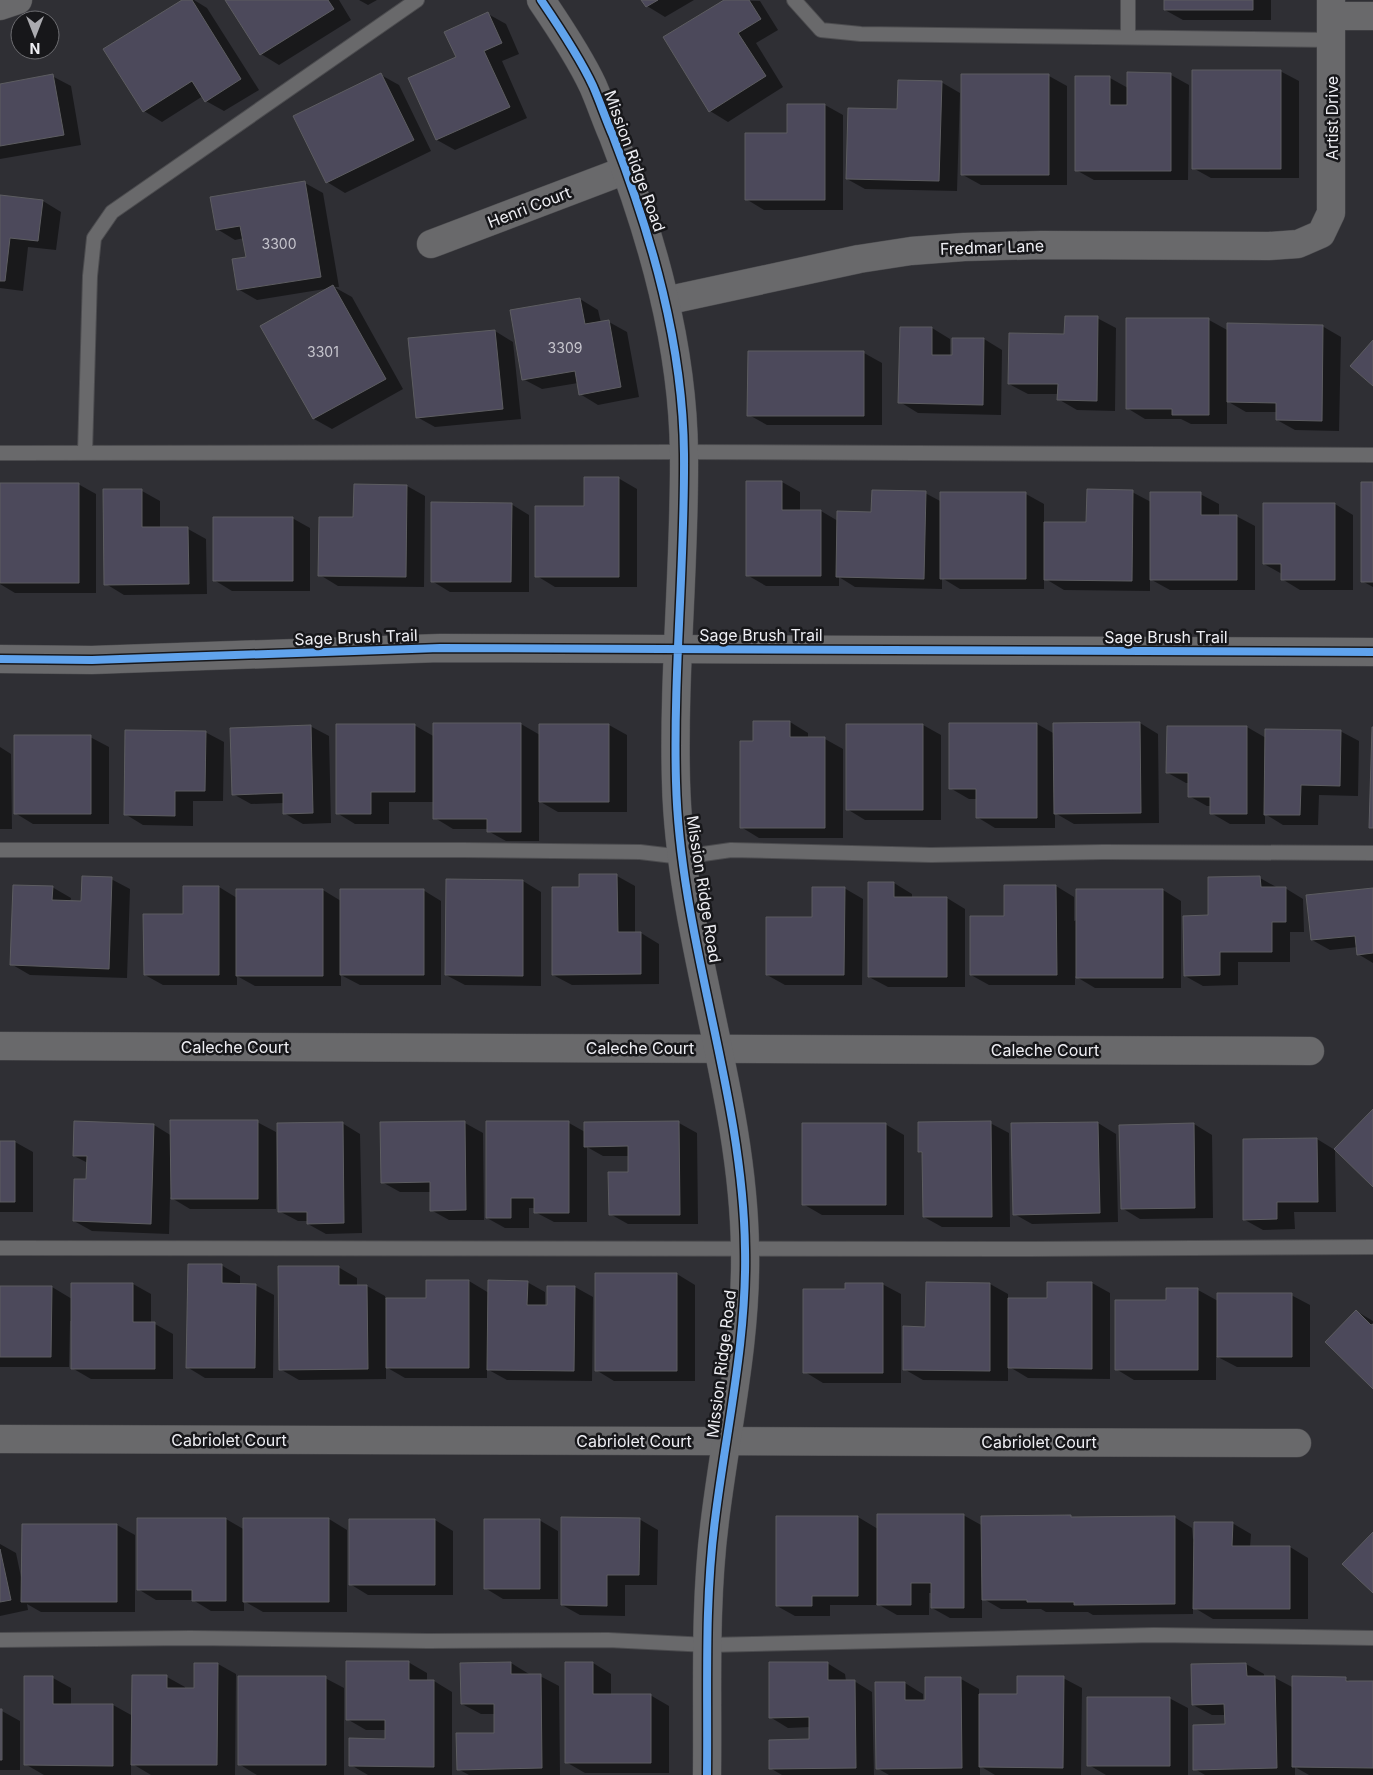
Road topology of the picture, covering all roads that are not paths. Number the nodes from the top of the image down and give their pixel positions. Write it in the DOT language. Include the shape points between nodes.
graph roads {
  1 [pos="18,0"];
  2 [pos="417,0"];
  3 [pos="541,0"];
  4 [pos="794,0"];
  5 [pos="1128,0"];
  6 [pos="0,6"];
  7 [pos="1373,16"];
  8 [pos="1331,19"];
  9 [pos="1128,38"];
  10 [pos="626,170"];
  11 [pos="1321,234"];
  12 [pos="431,244"];
  13 [pos="665,301"];
  14 [pos="85,452"];
  15 [pos="684,452"];
  16 [pos="0,453"];
  17 [pos="1373,455"];
  18 [pos="679,648"];
  19 [pos="1373,652"];
  20 [pos="0,659"];
  21 [pos="0,850"];
  22 [pos="1373,853"];
  23 [pos="682,857"];
  24 [pos="1,1046"];
  25 [pos="719,1048"];
  26 [pos="1310,1051"];
  27 [pos="1373,1247"];
  28 [pos="0,1248"];
  29 [pos="745,1248"];
  30 [pos="0,1439"];
  31 [pos="726,1442"];
  32 [pos="1297,1443"];
  33 [pos="1373,1638"];
  34 [pos="0,1640"];
  35 [pos="708,1645"];
  36 [pos="707,1775"];
  1 -- 6 [label="street"];
  2 -- 14 [label="lane" via="112,212 94,238"];
  3 -- 10 [label="street, Mission Ridge Road" via="591,82"];
  4 -- 9 [label="lane" via="821,30 861,34"];
  5 -- 9 [label="lane"];
  7 -- 8 [label="street"];
  8 -- 9 [label="lane"];
  8 -- 11 [label="street, Artist Drive" via="1330,213"];
  10 -- 12 [label="street, Henri Court"];
  10 -- 13 [label="street, Mission Ridge Road"];
  11 -- 13 [label="street, Fredmar Lane" via="1298,244 1269,246 964,247 911,251"];
  13 -- 15 [label="street, Mission Ridge Road" via="678,381"];
  14 -- 15 [label="lane"];
  14 -- 16 [label="lane"];
  15 -- 17 [label="lane"];
  15 -- 18 [label="street, Mission Ridge Road"];
  18 -- 19 [label="street, Sage Brush Trail"];
  18 -- 20 [label="street, Sage Brush Trail" via="440,648 102,659"];
  18 -- 23 [label="street, Mission Ridge Road" via="676,781"];
  21 -- 23 [label="lane" via="453,850 640,852"];
  22 -- 23 [label="lane" via="931,855 731,850"];
  23 -- 25 [label="street, Mission Ridge Road"];
  24 -- 25 [label="street, Caleche Court"];
  25 -- 26 [label="street, Caleche Court"];
  25 -- 29 [label="street, Mission Ridge Road" via="740,1165"];
  27 -- 29 [label="lane"];
  28 -- 29 [label="lane"];
  29 -- 31 [label="street, Mission Ridge Road" via="744,1320"];
  30 -- 31 [label="street, Cabriolet Court"];
  31 -- 32 [label="street, Cabriolet Court"];
  31 -- 35 [label="street, Mission Ridge Road" via="714,1521"];
  33 -- 35 [label="lane" via="1154,1635"];
  34 -- 35 [label="lane" via="608,1640"];
  35 -- 36 [label="street, Mission Ridge Road"];
}
